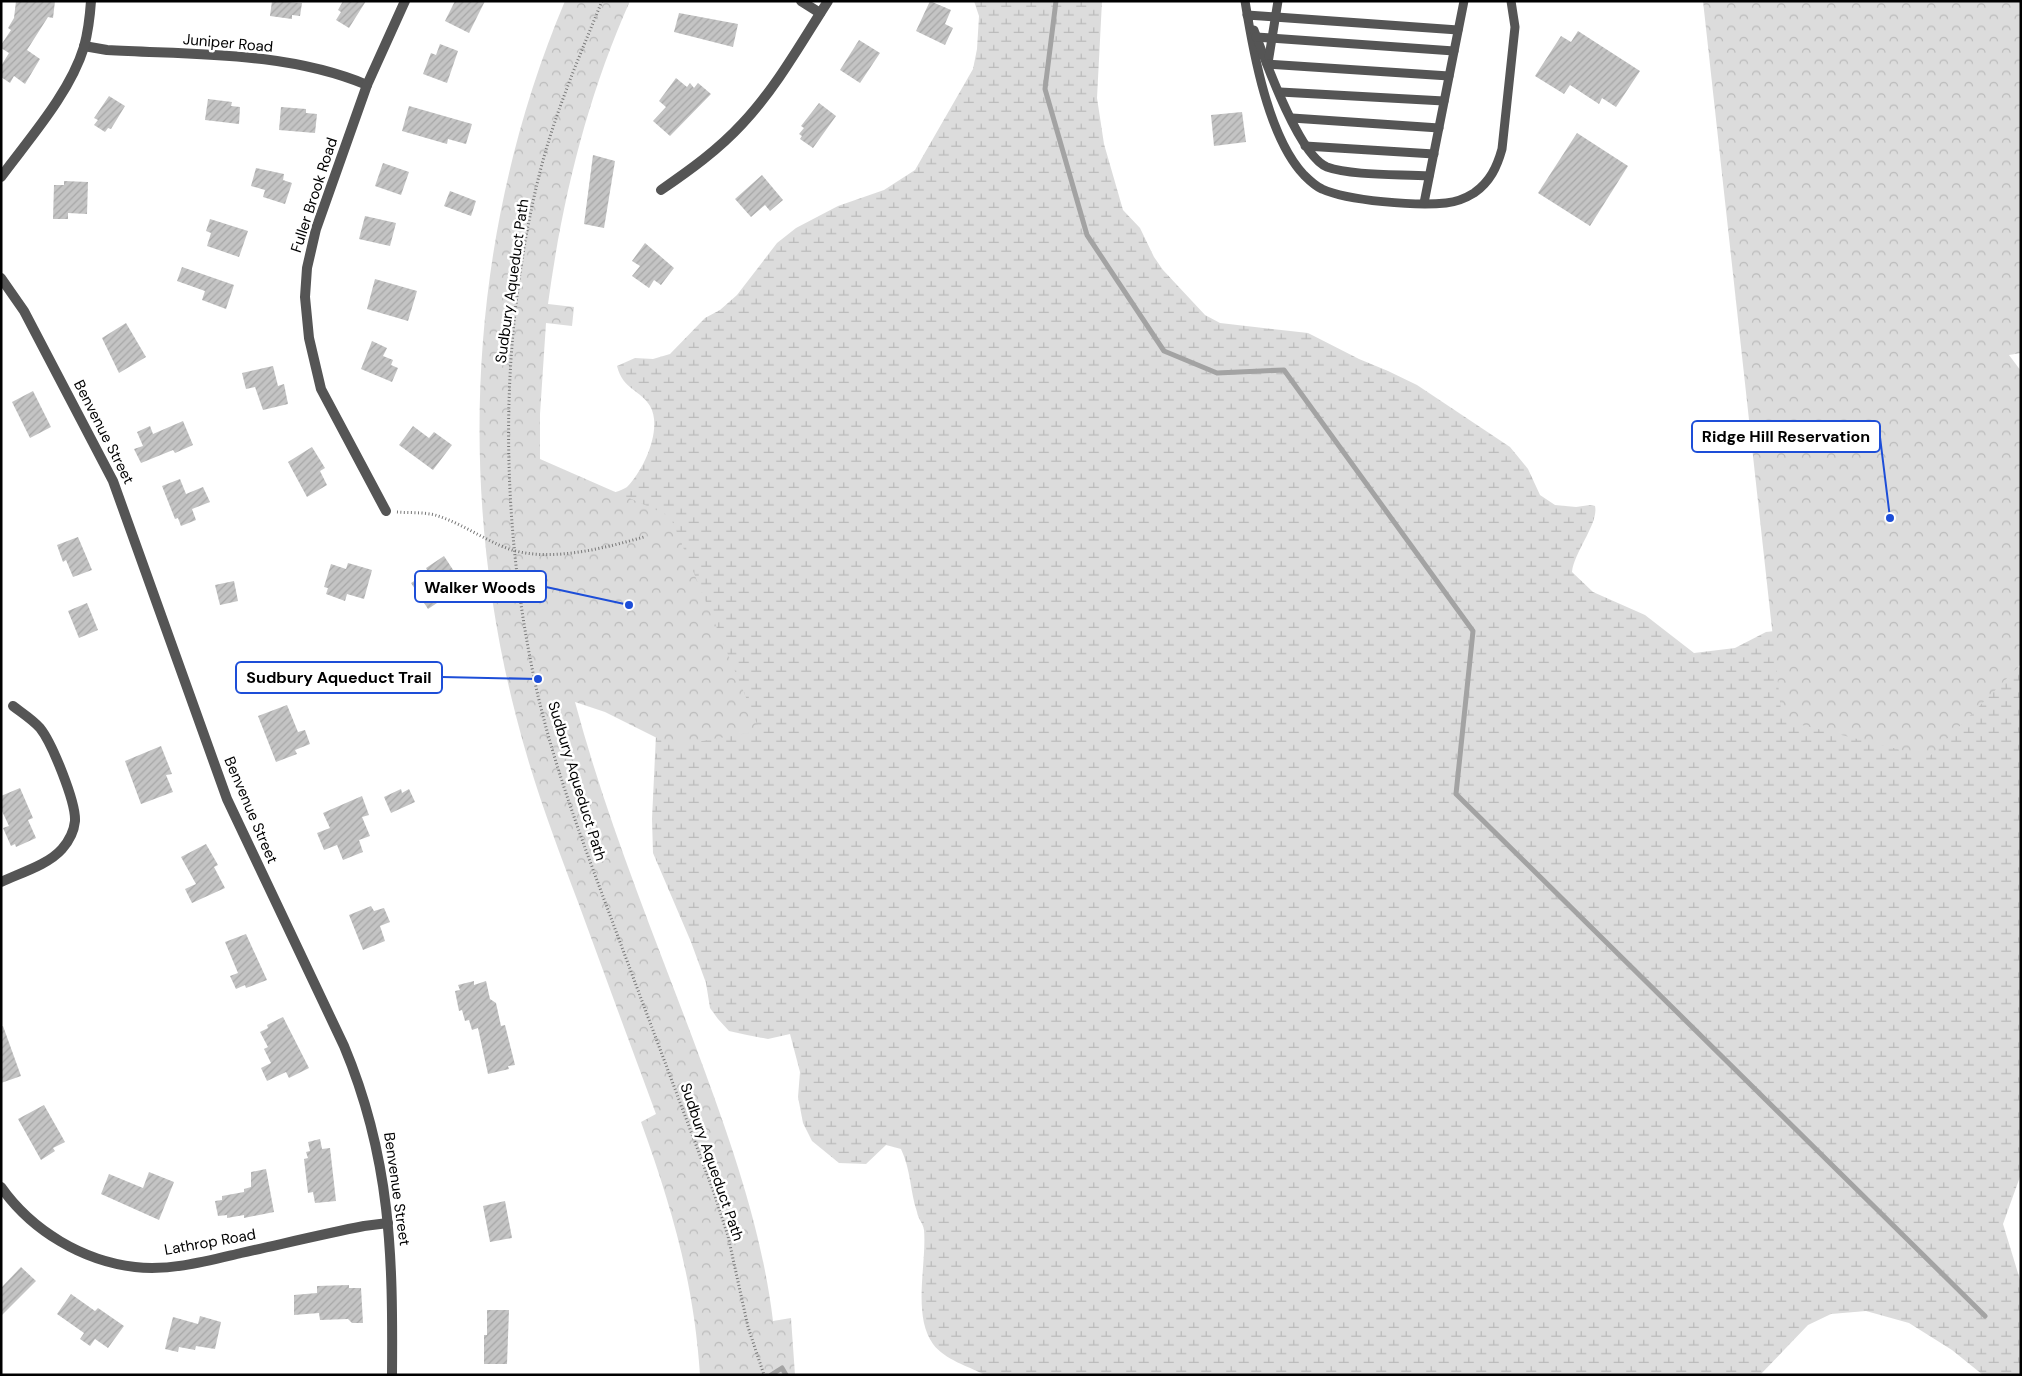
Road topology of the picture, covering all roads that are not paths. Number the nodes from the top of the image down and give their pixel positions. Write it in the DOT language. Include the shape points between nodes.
graph roads {
  1 [pos="91,1"];
  2 [pos="404,1"];
  3 [pos="801,1"];
  4 [pos="828,1"];
  5 [pos="1245,1"];
  6 [pos="1278,1"];
  7 [pos="1464,1"];
  8 [pos="1511,1"];
  9 [pos="820,14"];
  10 [pos="1247,15"];
  11 [pos="1275,17"];
  12 [pos="1458,30"];
  13 [pos="1256,37"];
  14 [pos="1271,38"];
  15 [pos="84,46"];
  16 [pos="1454,51"];
  17 [pos="1267,64"];
  18 [pos="1449,76"];
  19 [pos="367,85"];
  20 [pos="1263,90"];
  21 [pos="1280,92"];
  22 [pos="1444,101"];
  23 [pos="1292,118"];
  24 [pos="1439,128"];
  25 [pos="1305,146"];
  26 [pos="1434,154"];
  27 [pos="1429,176"];
  28 [pos="1,177"];
  29 [pos="661,190"];
  30 [pos="1424,203"];
  31 [pos="1,278"];
  32 [pos="386,512"];
  33 [pos="12,706"];
  34 [pos="1,882"];
  35 [pos="1,1188"];
  36 [pos="388,1223"];
  37 [pos="392,1375"];
  1 -- 15 [label="street"];
  2 -- 19 [label="street, Fuller Brook Road"];
  3 -- 9 [label="street"];
  4 -- 9 [label="street"];
  5 -- 10 [label="lane"];
  6 -- 11 [label="lane"];
  7 -- 12 [label="lane"];
  8 -- 30 [label="lane" via="1515,27 1498,162 1485,184 1465,198 1447,203"];
  9 -- 29 [label="street" via="750,115 706,158"];
  10 -- 11 [label="lane"];
  10 -- 13 [label="lane"];
  10 -- 20 [label="lane"];
  11 -- 12 [label="lane"];
  11 -- 14 [label="lane"];
  12 -- 16 [label="lane"];
  13 -- 14 [label="lane"];
  13 -- 17 [label="lane"];
  14 -- 16 [label="lane"];
  14 -- 17 [label="lane"];
  15 -- 19 [label="street, Juniper Road" via="267,60 326,71"];
  15 -- 28 [label="street" via="61,93"];
  16 -- 18 [label="lane"];
  17 -- 18 [label="lane"];
  17 -- 20 [label="lane"];
  17 -- 21 [label="lane"];
  18 -- 22 [label="lane"];
  19 -- 32 [label="street, Fuller Brook Road" via="312,242 306,275 306,312 321,389"];
  20 -- 30 [label="lane" via="1287,150 1311,182 1343,195"];
  21 -- 22 [label="lane"];
  21 -- 23 [label="lane"];
  22 -- 24 [label="lane"];
  23 -- 24 [label="lane"];
  23 -- 25 [label="lane"];
  24 -- 26 [label="lane"];
  25 -- 26 [label="lane"];
  25 -- 27 [label="lane" via="1317,161 1335,169"];
  26 -- 27 [label="lane"];
  27 -- 30 [label="lane"];
  31 -- 36 [label="street, Benvenue Street" via="24,311 113,481 227,799 348,1054 377,1146"];
  33 -- 34 [label="street" via="38,726 49,741 75,819 71,836 61,850 48,860"];
  35 -- 36 [label="street, Lathrop Road" via="25,1215 56,1239 94,1257 136,1267 195,1263"];
  36 -- 37 [label="street, Benvenue Street" via="392,1276"];
}
